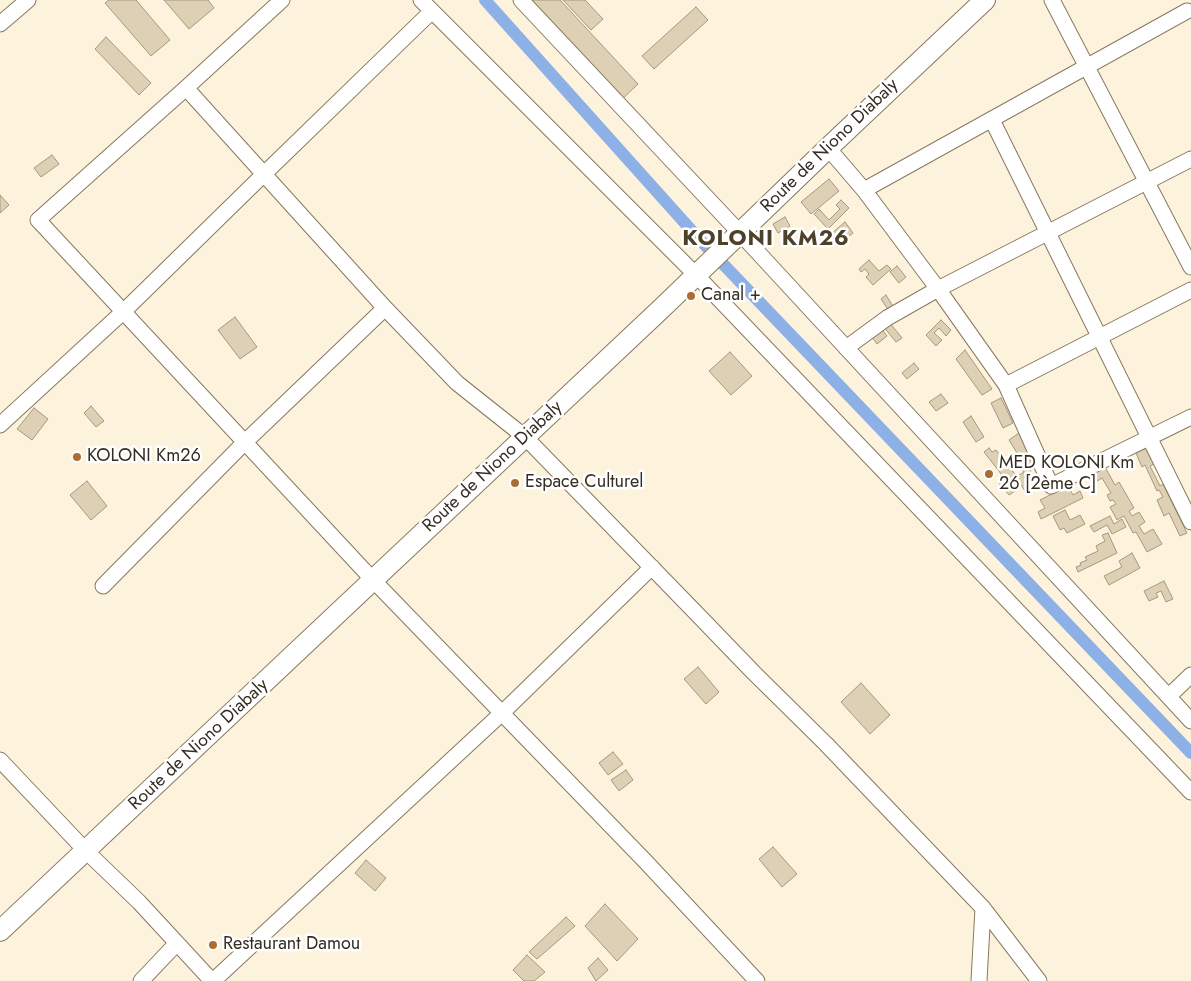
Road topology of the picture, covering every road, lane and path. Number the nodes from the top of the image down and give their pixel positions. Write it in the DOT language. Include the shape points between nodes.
graph roads {
  1 [pos="28,0"];
  2 [pos="282,0"];
  3 [pos="421,0"];
  4 [pos="521,0"];
  5 [pos="985,0"];
  6 [pos="1052,0"];
  7 [pos="1186,10"];
  8 [pos="432,11"];
  9 [pos="0,24"];
  10 [pos="1087,67"];
  11 [pos="186,88"];
  12 [pos="992,120"];
  13 [pos="828,148"];
  14 [pos="1191,159"];
  15 [pos="264,174"];
  16 [pos="1147,182"];
  17 [pos="864,190"];
  18 [pos="1048,233"];
  19 [pos="734,238"];
  20 [pos="1191,267"];
  21 [pos="700,271"];
  22 [pos="938,289"];
  23 [pos="1191,290"];
  24 [pos="385,308"];
  25 [pos="124,312"];
  26 [pos="1099,337"];
  27 [pos="846,348"];
  28 [pos="1006,385"];
  29 [pos="1191,417"];
  30 [pos="0,424"];
  31 [pos="525,437"];
  32 [pos="1150,438"];
  33 [pos="245,442"];
  34 [pos="1191,522"];
  35 [pos="652,567"];
  36 [pos="373,580"];
  37 [pos="102,586"];
  38 [pos="1191,675"];
  39 [pos="1169,696"];
  40 [pos="502,713"];
  41 [pos="1191,721"];
  42 [pos="0,760"];
  43 [pos="1191,792"];
  44 [pos="86,851"];
  45 [pos="983,908"];
  46 [pos="0,931"];
  47 [pos="177,943"];
  48 [pos="141,981"];
  49 [pos="213,981"];
  50 [pos="757,981"];
  51 [pos="979,981"];
  52 [pos="1038,981"];
  1 -- 9 [label="street"];
  2 -- 11 [label="street"];
  3 -- 8 [label="street"];
  4 -- 19 [label="street"];
  5 -- 13 [label="main road, Route de Niono Diabaly"];
  6 -- 10 [label="street"];
  7 -- 10 [label="street"];
  8 -- 15 [label="street"];
  8 -- 21 [label="street"];
  10 -- 12 [label="street"];
  10 -- 16 [label="street"];
  11 -- 15 [label="street"];
  11 -- 25 [label="street" via="38,220"];
  12 -- 17 [label="street"];
  12 -- 18 [label="street"];
  13 -- 17 [label="street"];
  13 -- 19 [label="main road, Route de Niono Diabaly"];
  14 -- 16 [label="street"];
  15 -- 24 [label="street"];
  15 -- 25 [label="street"];
  16 -- 18 [label="street"];
  16 -- 20 [label="street"];
  17 -- 22 [label="street"];
  18 -- 22 [label="street"];
  18 -- 26 [label="street"];
  19 -- 21 [label="main road, Route de Niono Diabaly"];
  19 -- 27 [label="street"];
  21 -- 31 [label="main road, Route de Niono Diabaly"];
  21 -- 43 [label="street"];
  22 -- 27 [label="street" via="887,318"];
  22 -- 28 [label="street"];
  23 -- 26 [label="street"];
  24 -- 31 [label="street" via="457,383"];
  24 -- 33 [label="street"];
  25 -- 30 [label="street"];
  25 -- 33 [label="street"];
  26 -- 28 [label="street"];
  26 -- 32 [label="street"];
  27 -- 39 [label="street"];
  28 -- 32 [label="street" via="1051,486"];
  29 -- 32 [label="street"];
  31 -- 35 [label="street"];
  31 -- 36 [label="main road, Route de Niono Diabaly"];
  32 -- 34 [label="street"];
  33 -- 36 [label="street"];
  33 -- 37 [label="street"];
  35 -- 40 [label="street"];
  35 -- 45 [label="street"];
  36 -- 40 [label="street"];
  36 -- 44 [label="main road, Route de Niono Diabaly"];
  38 -- 39 [label="street"];
  39 -- 41 [label="street"];
  40 -- 49 [label="street"];
  40 -- 50 [label="street"];
  42 -- 44 [label="street"];
  44 -- 46 [label="main road, Route de Niono Diabaly"];
  44 -- 47 [label="street"];
  45 -- 51 [label="street"];
  45 -- 52 [label="street"];
  47 -- 48 [label="street"];
  47 -- 49 [label="street"];
}
